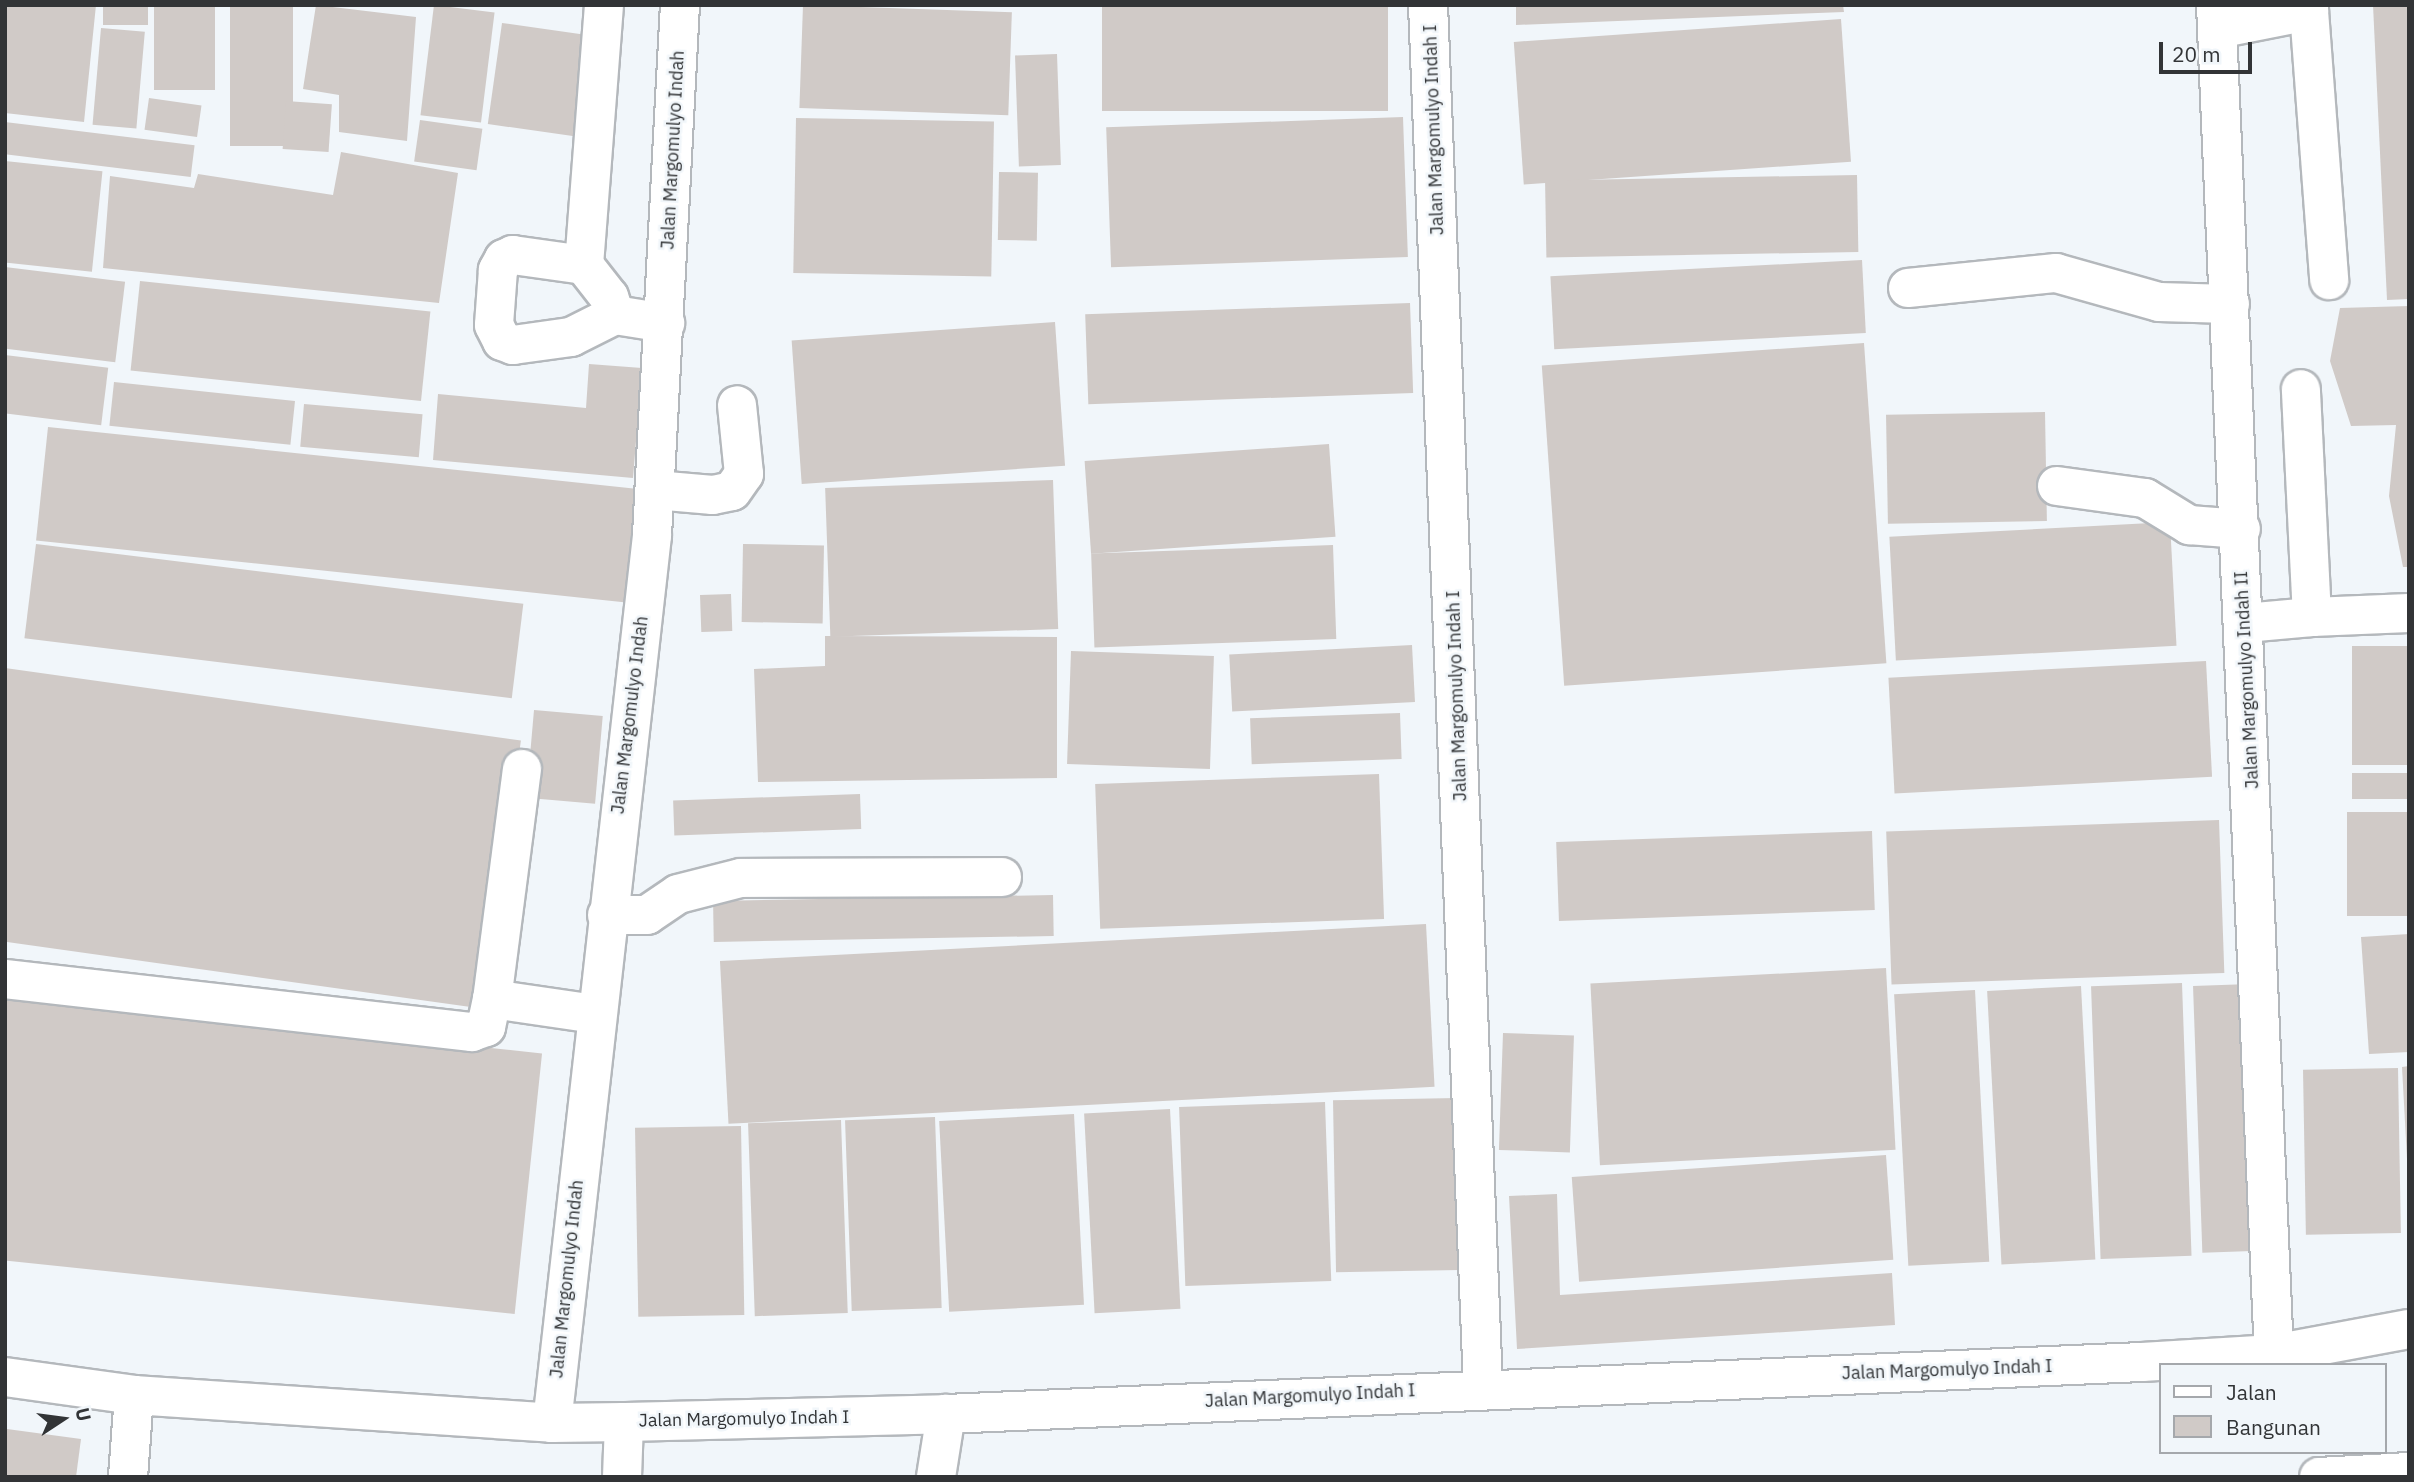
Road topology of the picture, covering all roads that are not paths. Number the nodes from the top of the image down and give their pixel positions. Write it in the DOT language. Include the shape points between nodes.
graph roads {
  1 [pos="604,5"];
  2 [pos="680,5"];
  3 [pos="1429,5"];
  4 [pos="2309,8"];
  5 [pos="2216,17"];
  6 [pos="584,265"];
  7 [pos="2329,280"];
  8 [pos="1908,288"];
  9 [pos="2230,304"];
  10 [pos="615,315"];
  11 [pos="665,323"];
  12 [pos="2301,390"];
  13 [pos="737,405"];
  14 [pos="2057,486"];
  15 [pos="655,490"];
  16 [pos="2241,529"];
  17 [pos="2409,613"];
  18 [pos="2312,617"];
  19 [pos="2245,623"];
  20 [pos="522,769"];
  21 [pos="1002,877"];
  22 [pos="607,915"];
  23 [pos="5,979"];
  24 [pos="492,999"];
  25 [pos="595,1014"];
  26 [pos="2409,1329"];
  27 [pos="2274,1354"];
  28 [pos="5,1377"];
  29 [pos="1483,1388"];
  30 [pos="134,1395"];
  31 [pos="946,1415"];
  32 [pos="624,1422"];
  33 [pos="552,1423"];
  34 [pos="2409,1472"];
  35 [pos="128,1477"];
  36 [pos="622,1477"];
  37 [pos="936,1477"];
  38 [pos="2319,1477"];
  1 -- 6 [label="lane"];
  2 -- 11 [label="lane, Jalan Margomulyo Indah"];
  3 -- 29 [label="lane, Jalan Margomulyo Indah I"];
  4 -- 5 [label="lane"];
  4 -- 7 [label="lane"];
  5 -- 9 [label="lane, Jalan Margomulyo Indah II"];
  6 -- 10 [label="lane" via="609,297"];
  6 -- 10 [label="lane" via="513,254 504,259 498,270 494,325 498,336 513,345 547,341 596,328"];
  8 -- 9 [label="lane" via="2056,273 2159,302"];
  9 -- 16 [label="lane, Jalan Margomulyo Indah II"];
  10 -- 11 [label="lane"];
  11 -- 15 [label="lane, Jalan Margomulyo Indah"];
  12 -- 18 [label="lane"];
  13 -- 15 [label="lane" via="744,474 732,491 713,495"];
  14 -- 16 [label="lane" via="2145,498 2189,525"];
  15 -- 22 [label="lane, Jalan Margomulyo Indah"];
  16 -- 19 [label="lane, Jalan Margomulyo Indah II"];
  17 -- 18 [label="lane"];
  18 -- 19 [label="lane"];
  19 -- 27 [label="lane, Jalan Margomulyo Indah II"];
  20 -- 24 [label="lane"];
  21 -- 22 [label="lane" via="741,878 678,894 647,915"];
  22 -- 25 [label="lane, Jalan Margomulyo Indah"];
  23 -- 24 [label="lane" via="472,1032 486,1027"];
  24 -- 25 [label="lane"];
  25 -- 33 [label="lane, Jalan Margomulyo Indah"];
  26 -- 27 [label="lane, Jalan Margomulyo Indah I"];
  27 -- 29 [label="lane, Jalan Margomulyo Indah I"];
  28 -- 30 [label="lane, Jalan Margomulyo Indah I"];
  29 -- 31 [label="lane, Jalan Margomulyo Indah I"];
  30 -- 33 [label="lane, Jalan Margomulyo Indah I"];
  30 -- 35 [label="lane"];
  31 -- 32 [label="lane, Jalan Margomulyo Indah I"];
  31 -- 37 [label="lane"];
  32 -- 33 [label="lane, Jalan Margomulyo Indah I"];
  32 -- 36 [label="lane"];
  34 -- 38 [label="lane"];
}
